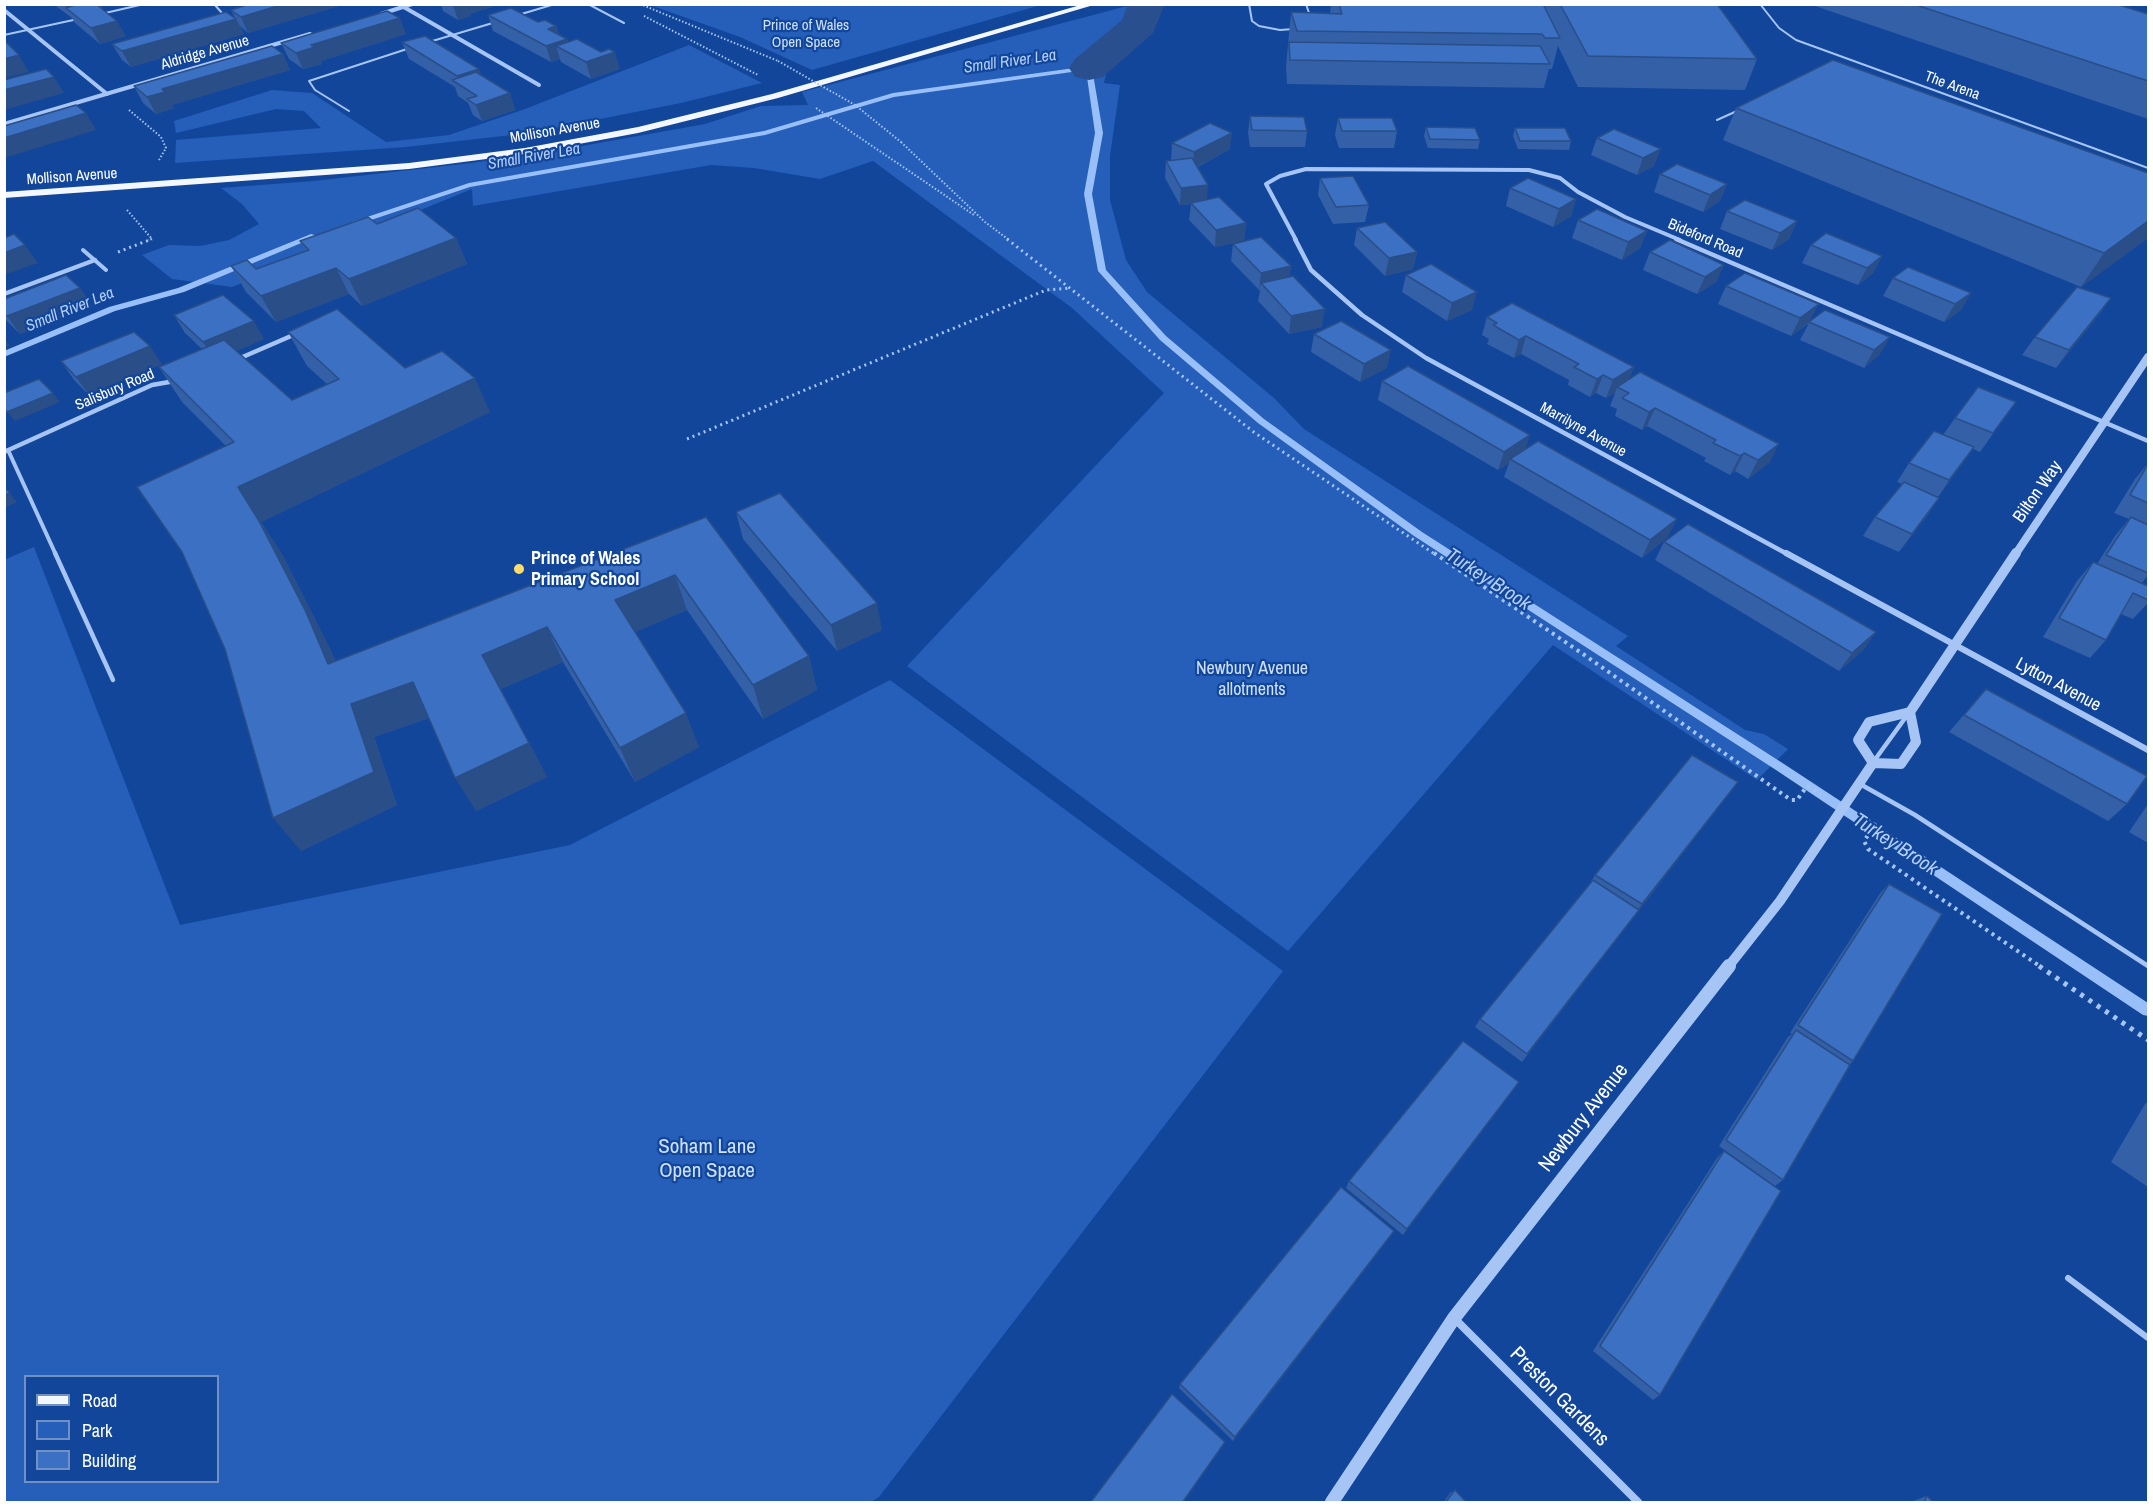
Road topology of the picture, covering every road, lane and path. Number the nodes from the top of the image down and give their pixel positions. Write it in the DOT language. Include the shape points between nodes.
graph roads {
  1 [pos="144,4"];
  2 [pos="214,4"];
  3 [pos="412,4"];
  4 [pos="555,4"];
  5 [pos="588,4"];
  6 [pos="640,4"];
  7 [pos="1094,4"];
  8 [pos="1249,4"];
  9 [pos="1306,4"];
  10 [pos="1760,4"];
  11 [pos="401,6"];
  12 [pos="4,10"];
  13 [pos="232,10"];
  14 [pos="222,14"];
  15 [pos="381,14"];
  16 [pos="98,15"];
  17 [pos="642,15"];
  18 [pos="213,16"];
  19 [pos="87,17"];
  20 [pos="510,18"];
  21 [pos="499,21"];
  22 [pos="624,22"];
  23 [pos="1310,22"];
  24 [pos="1304,26"];
  25 [pos="30,30"];
  26 [pos="312,34"];
  27 [pos="454,34"];
  28 [pos="4,35"];
  29 [pos="1848,59"];
  30 [pos="1838,64"];
  31 [pos="761,77"];
  32 [pos="539,85"];
  33 [pos="107,94"];
  34 [pos="812,105"];
  35 [pos="349,111"];
  36 [pos="1737,111"];
  37 [pos="1717,120"];
  38 [pos="4,124"];
  39 [pos="2148,168"];
  40 [pos="1280,176"];
  41 [pos="121,187"];
  42 [pos="4,195"];
  43 [pos="985,222"];
  44 [pos="83,250"];
  45 [pos="95,261"];
  46 [pos="106,270"];
  47 [pos="1071,288"];
  48 [pos="4,294"];
  49 [pos="303,331"];
  50 [pos="2148,357"];
  51 [pos="227,363"];
  52 [pos="184,379"];
  53 [pos="2105,423"];
  54 [pos="687,438"];
  55 [pos="2148,441"];
  56 [pos="6,451"];
  57 [pos="1954,646"];
  58 [pos="113,680"];
  59 [pos="1910,712"];
  60 [pos="2148,750"];
  61 [pos="1873,763"];
  62 [pos="1860,784"];
  63 [pos="1814,790"];
  64 [pos="1871,822"];
  65 [pos="2148,966"];
  66 [pos="2148,1040"];
  67 [pos="2068,1278"];
  68 [pos="1454,1318"];
  69 [pos="2148,1338"];
  70 [pos="1332,1503"];
  71 [pos="1638,1503"];
  1 -- 16 [label="lane"];
  2 -- 14 [label="lane"];
  3 -- 11 [label="street"];
  4 -- 20 [label="lane"];
  5 -- 22 [label="lane"];
  6 -- 43 [label="path, bridge" via="799,72 855,105 901,142"];
  7 -- 41 [label="main road, Mollison Avenue" via="775,96 638,130 525,151 409,166"];
  8 -- 24 [label="lane" via="1252,21 1259,26 1280,30"];
  9 -- 23 [label="lane"];
  10 -- 29 [label="lane, The Arena" via="1785,34"];
  11 -- 15 [label="street"];
  11 -- 27 [label="street"];
  12 -- 25 [label="street"];
  13 -- 14 [label="lane"];
  14 -- 18 [label="lane"];
  17 -- 31 [label="path"];
  19 -- 25 [label="lane"];
  21 -- 27 [label="lane"];
  25 -- 28 [label="lane"];
  25 -- 33 [label="street"];
  26 -- 33 [label="street, Aldridge Avenue"];
  27 -- 32 [label="street"];
  27 -- 35 [label="lane" via="309,81 315,90"];
  29 -- 30 [label="lane"];
  29 -- 39 [label="lane, The Arena"];
  33 -- 38 [label="street, Aldridge Avenue"];
  33 -- 41 [label="path" via="161,137 166,148 160,159 125,176"];
  34 -- 43 [label="path"];
  36 -- 37 [label="lane"];
  40 -- 53 [label="street, Bideford Road" via="1306,169 1529,170 1560,178 1625,218"];
  40 -- 57 [label="street, Marrilyne Avenue" via="1266,184 1311,270 1362,315 1426,358"];
  41 -- 42 [label="main road, Mollison Avenue"];
  41 -- 45 [label="path" via="119,200 152,239"];
  43 -- 47 [label="path"];
  44 -- 45 [label="lane"];
  45 -- 46 [label="lane"];
  45 -- 48 [label="street"];
  47 -- 54 [label="path" via="1046,290"];
  47 -- 63 [label="path" via="1255,432 1791,800 1797,800 1807,786"];
  49 -- 51 [label="street"];
  50 -- 53 [label="street, Bilton Way"];
  52 -- 56 [label="street, Salisbury Road" via="152,385"];
  53 -- 55 [label="street"];
  53 -- 57 [label="street, Bilton Way"];
  56 -- 58 [label="lane"];
  57 -- 59 [label="street, Newbury Avenue"];
  57 -- 60 [label="street, Lytton Avenue"];
  59 -- 61 [label="lane, Newbury Avenue"];
  59 -- 61 [label="street" via="1916,742 1901,764"];
  59 -- 61 [label="street" via="1869,722 1857,740"];
  61 -- 62 [label="street, Newbury Avenue"];
  62 -- 65 [label="lane"];
  62 -- 68 [label="street, Newbury Avenue" via="1780,902"];
  64 -- 66 [label="path" via="1875,825 1864,841 1868,849"];
  67 -- 69 [label="lane"];
  68 -- 70 [label="street, Newbury Avenue"];
  68 -- 71 [label="street, Preston Gardens"];
}
